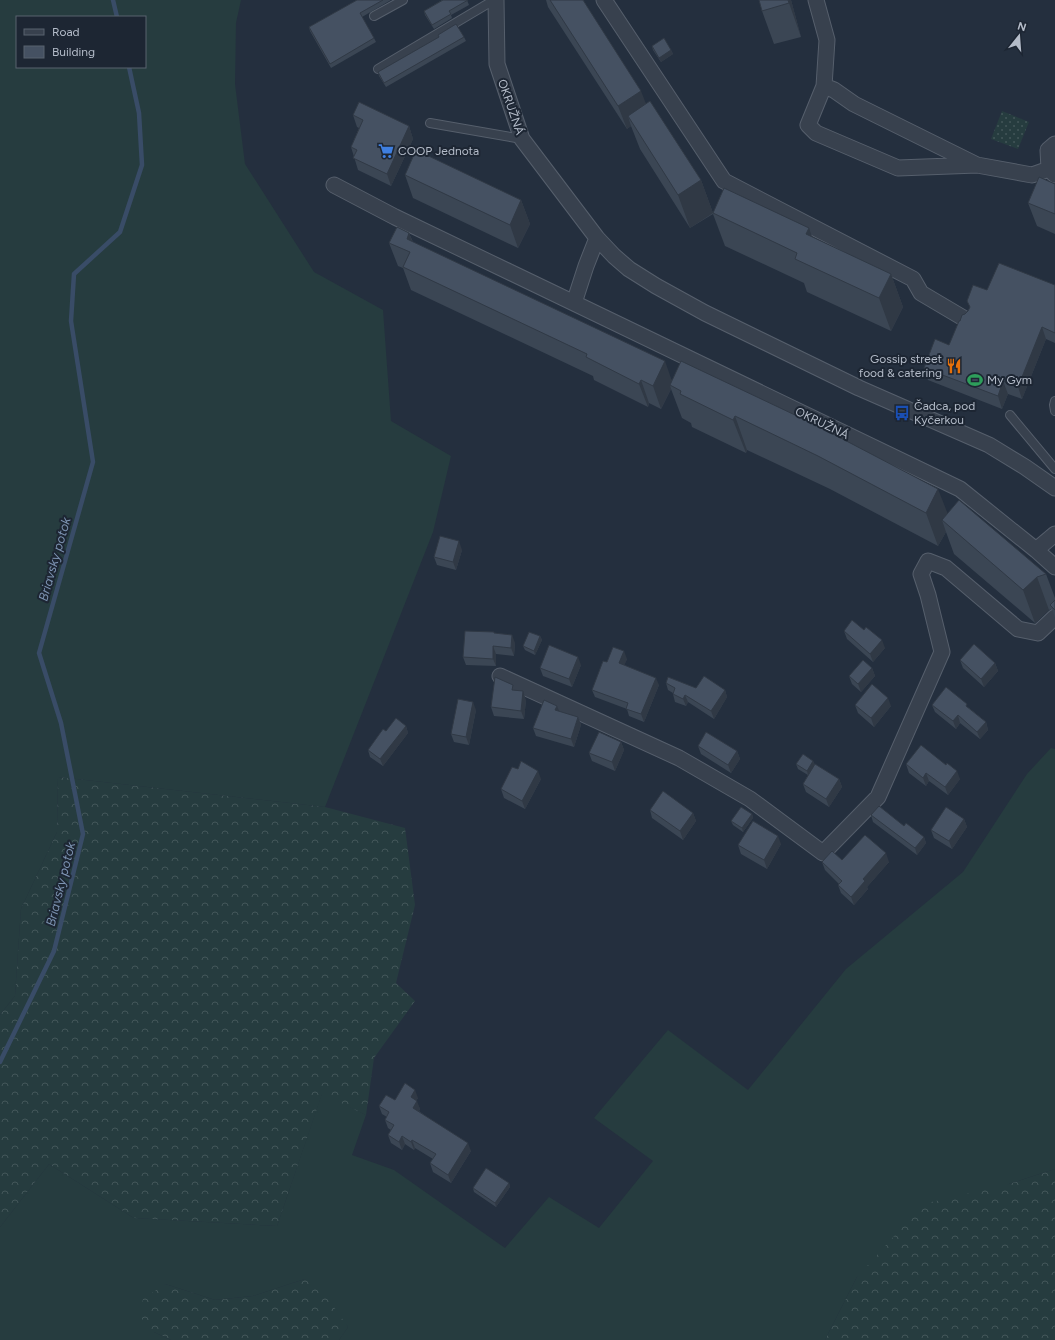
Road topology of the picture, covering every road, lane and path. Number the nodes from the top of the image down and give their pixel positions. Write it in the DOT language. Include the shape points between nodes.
graph roads {
  1 [pos="403,0"];
  2 [pos="495,0"];
  3 [pos="604,0"];
  4 [pos="816,0"];
  5 [pos="374,16"];
  6 [pos="378,69"];
  7 [pos="824,86"];
  8 [pos="430,123"];
  9 [pos="522,139"];
  10 [pos="1055,144"];
  11 [pos="977,164"];
  12 [pos="1052,172"];
  13 [pos="334,185"];
  14 [pos="597,238"];
  15 [pos="574,303"];
  16 [pos="965,319"];
  17 [pos="1055,401"];
  18 [pos="1055,411"];
  19 [pos="1010,415"];
  20 [pos="1055,469"];
  21 [pos="1055,488"];
  22 [pos="1055,534"];
  23 [pos="1036,550"];
  24 [pos="1055,567"];
  25 [pos="1055,617"];
  26 [pos="500,676"];
  1 -- 5 [label="lane"];
  2 -- 6 [label="lane"];
  2 -- 9 [label="street, OKRUŽNÁ" via="497,64"];
  3 -- 16 [label="street" via="724,181 912,279 920,293"];
  4 -- 7 [label="street" via="827,40"];
  7 -- 11 [label="street" via="854,104"];
  7 -- 11 [label="street" via="808,125 816,133 898,168"];
  8 -- 9 [label="lane"];
  9 -- 14 [label="street, OKRUŽNÁ"];
  10 -- 12 [label="street" via="1048,150"];
  11 -- 12 [label="street" via="1032,175"];
  13 -- 15 [label="street, OKRUŽNÁ"];
  14 -- 15 [label="street"];
  14 -- 21 [label="street, OKRUŽNÁ" via="629,269 705,313 859,388 989,445 1025,466"];
  15 -- 23 [label="street, OKRUŽNÁ" via="960,489"];
  17 -- 18 [label="lane"];
  19 -- 20 [label="lane"];
  22 -- 23 [label="street"];
  23 -- 24 [label="street, OKRUŽNÁ"];
  25 -- 26 [label="street" via="1038,633 1018,629 946,568 928,561 921,574 942,652 878,797 823,853 750,799 679,758"];
}
